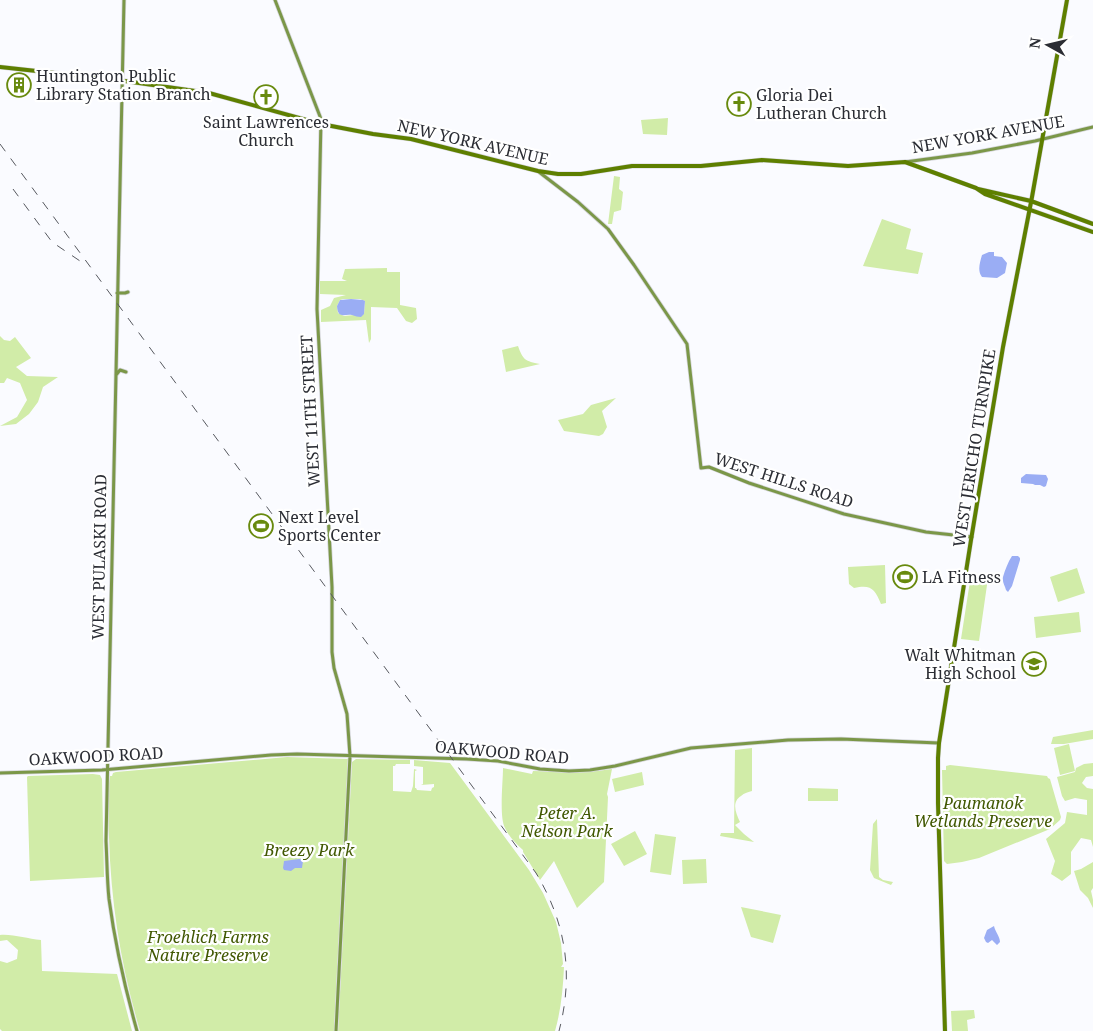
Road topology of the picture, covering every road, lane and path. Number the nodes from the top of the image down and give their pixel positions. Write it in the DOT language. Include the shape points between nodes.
graph roads {
  1 [pos="124,0"];
  2 [pos="275,0"];
  3 [pos="1067,0"];
  4 [pos="0,67"];
  5 [pos="122,81"];
  6 [pos="321,124"];
  7 [pos="1093,127"];
  8 [pos="1041,140"];
  9 [pos="918,160"];
  10 [pos="905,162"];
  11 [pos="884,164"];
  12 [pos="923,170"];
  13 [pos="538,171"];
  14 [pos="976,188"];
  15 [pos="1031,201"];
  16 [pos="1029,208"];
  17 [pos="1093,224"];
  18 [pos="1093,232"];
  19 [pos="128,292"];
  20 [pos="117,293"];
  21 [pos="126,372"];
  22 [pos="116,375"];
  23 [pos="972,537"];
  24 [pos="939,743"];
  25 [pos="350,756"];
  26 [pos="106,770"];
  27 [pos="0,773"];
  28 [pos="137,1031"];
  29 [pos="336,1031"];
  30 [pos="946,1031"];
  1 -- 5 [label="main road, WEST PULASKI ROAD"];
  2 -- 6 [label="main road, WEST 11TH STREET"];
  3 -- 8 [label="main road, WEST JERICHO TURNPIKE"];
  4 -- 5 [label="main road, NEW YORK AVENUE"];
  5 -- 6 [label="main road, NEW YORK AVENUE" via="209,92"];
  5 -- 20 [label="main road, WEST PULASKI ROAD"];
  6 -- 13 [label="main road, NEW YORK AVENUE" via="411,139"];
  6 -- 25 [label="main road, WEST 11TH STREET" via="317,309 332,588 332,652 346,714"];
  7 -- 8 [label="main road, NEW YORK AVENUE"];
  8 -- 9 [label="main road, NEW YORK AVENUE"];
  8 -- 15 [label="main road, WEST JERICHO TURNPIKE"];
  9 -- 10 [label="main road, NEW YORK AVENUE"];
  9 -- 12 [label="main road"];
  10 -- 11 [label="main road, NEW YORK AVENUE"];
  10 -- 12 [label="main road"];
  11 -- 12 [label="main road"];
  11 -- 13 [label="main road, NEW YORK AVENUE" via="848,166 762,160 701,166 632,166 581,174"];
  12 -- 14 [label="main road"];
  13 -- 23 [label="main road, WEST HILLS ROAD" via="608,229 688,344 701,468 709,467 849,515 926,532"];
  14 -- 15 [label="main road"];
  14 -- 16 [label="main road"];
  15 -- 16 [label="main road, WEST JERICHO TURNPIKE"];
  15 -- 17 [label="main road"];
  16 -- 18 [label="main road"];
  16 -- 23 [label="main road, WEST JERICHO TURNPIKE"];
  19 -- 20 [label="main road"];
  20 -- 22 [label="main road, WEST PULASKI ROAD"];
  21 -- 22 [label="main road" via="120,370"];
  22 -- 26 [label="main road, WEST PULASKI ROAD"];
  23 -- 24 [label="main road, WEST JERICHO TURNPIKE"];
  24 -- 25 [label="main road, OAKWOOD ROAD" via="788,740 691,748 615,766 569,771 467,759"];
  24 -- 30 [label="main road, WEST JERICHO TURNPIKE"];
  25 -- 26 [label="main road, OAKWOOD ROAD" via="286,754"];
  25 -- 29 [label="main road, WEST 11TH STREET"];
  26 -- 27 [label="main road, OAKWOOD ROAD"];
  26 -- 28 [label="main road, WEST PULASKI ROAD" via="109,898 122,976"];
}
